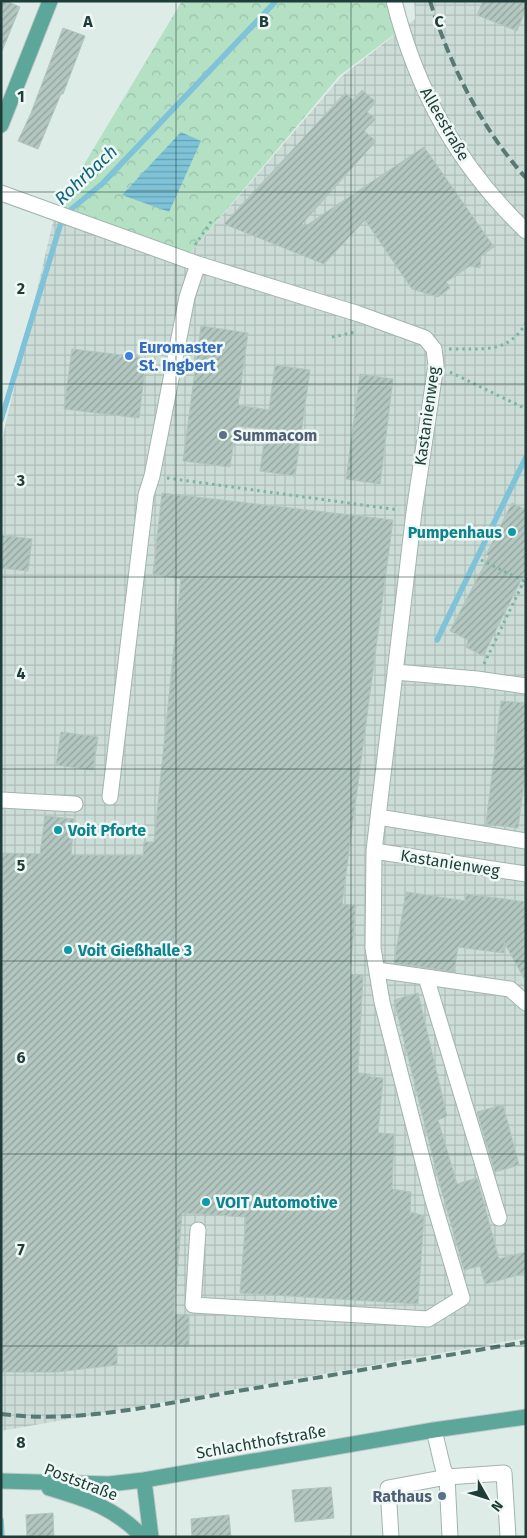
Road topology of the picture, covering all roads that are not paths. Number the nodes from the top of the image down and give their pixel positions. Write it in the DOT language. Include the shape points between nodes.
graph roads {
  1 [pos="50,1"];
  2 [pos="394,1"];
  3 [pos="1,125"];
  4 [pos="1,193"];
  5 [pos="526,231"];
  6 [pos="186,260"];
  7 [pos="396,672"];
  8 [pos="526,686"];
  9 [pos="110,797"];
  10 [pos="1,800"];
  11 [pos="75,804"];
  12 [pos="378,817"];
  13 [pos="526,841"];
  14 [pos="374,851"];
  15 [pos="526,874"];
  16 [pos="377,970"];
  17 [pos="426,977"];
  18 [pos="526,1003"];
  19 [pos="498,1218"];
  20 [pos="198,1230"];
  21 [pos="526,1417"];
  22 [pos="434,1430"];
  23 [pos="447,1477"];
  24 [pos="1,1480"];
  25 [pos="144,1480"];
  26 [pos="29,1481"];
  27 [pos="143,1537"];
  28 [pos="151,1537"];
  29 [pos="392,1537"];
  30 [pos="450,1537"];
  31 [pos="508,1537"];
  1 -- 3 [label="main road"];
  2 -- 5 [label="street, Alleestraße" via="413,65 444,128 464,160"];
  4 -- 6 [label="street, Kastanienweg"];
  6 -- 7 [label="street, Kastanienweg" via="425,338 435,357"];
  6 -- 9 [label="street" via="187,297 146,495"];
  7 -- 8 [label="street"];
  7 -- 12 [label="street, Kastanienweg"];
  10 -- 11 [label="street"];
  12 -- 13 [label="street"];
  12 -- 14 [label="street, Kastanienweg"];
  14 -- 15 [label="street, Kastanienweg"];
  14 -- 16 [label="street, Kastanienweg" via="373,948"];
  16 -- 17 [label="street"];
  16 -- 20 [label="street, Kastanienweg" via="382,1002 432,1197 462,1298 428,1319 193,1305"];
  17 -- 18 [label="street" via="510,989"];
  17 -- 19 [label="street"];
  21 -- 22 [label="main road, Schlachthofstraße"];
  22 -- 23 [label="street"];
  22 -- 25 [label="main road, Schlachthofstraße"];
  23 -- 29 [label="street" via="388,1488"];
  23 -- 30 [label="street"];
  23 -- 31 [label="street" via="504,1473"];
  24 -- 26 [label="main road, Schlachthofstraße"];
  25 -- 26 [label="main road, Schlachthofstraße" via="108,1484"];
  25 -- 28 [label="main road, Poststraße"];
  26 -- 27 [label="main road, Poststraße" via="111,1510"];
}
